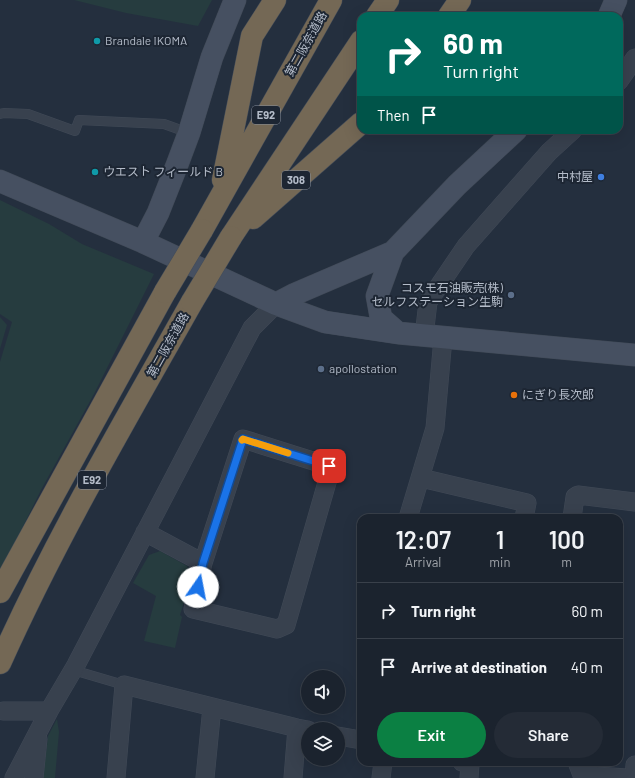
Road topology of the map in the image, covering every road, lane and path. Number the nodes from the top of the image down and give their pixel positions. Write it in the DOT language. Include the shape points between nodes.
graph roads {
  1 [pos="235,0"];
  2 [pos="275,0"];
  3 [pos="331,0"];
  4 [pos="388,0"];
  5 [pos="460,0"];
  6 [pos="616,0"];
  7 [pos="380,12"];
  8 [pos="452,12"];
  9 [pos="611,12"];
  10 [pos="357,47"];
  11 [pos="635,58"];
  12 [pos="623,75"];
  13 [pos="0,114"];
  14 [pos="357,126"];
  15 [pos="189,133"];
  16 [pos="512,134"];
  17 [pos="569,134"];
  18 [pos="0,181"];
  19 [pos="218,201"];
  20 [pos="231,237"];
  21 [pos="143,242"];
  22 [pos="393,252"];
  23 [pos="276,304"];
  24 [pos="398,333"];
  25 [pos="434,337"];
  26 [pos="635,355"];
  27 [pos="421,478"];
  28 [pos="635,502"];
  29 [pos="409,514"];
  30 [pos="525,514"];
  31 [pos="573,514"];
  32 [pos="145,532"];
  33 [pos="203,563"];
  34 [pos="0,592"];
  35 [pos="0,663"];
  36 [pos="73,670"];
  37 [pos="124,685"];
  38 [pos="212,706"];
  39 [pos="3,711"];
  40 [pos="49,711"];
  41 [pos="301,729"];
  42 [pos="39,730"];
  43 [pos="301,734"];
  44 [pos="345,737"];
  45 [pos="357,739"];
  46 [pos="635,765"];
  47 [pos="383,766"];
  48 [pos="470,766"];
  49 [pos="579,766"];
  50 [pos="14,778"];
  51 [pos="34,778"];
  52 [pos="116,778"];
  53 [pos="205,778"];
  54 [pos="293,778"];
  55 [pos="382,778"];
  56 [pos="469,778"];
  57 [pos="627,778"];
  58 [pos="634,778"];
  1 -- 15 [label="street" via="212,57"];
  2 -- 19 [label="highway" via="252,36"];
  3 -- 19 [label="highway, 第二阪奈道路 / E92"];
  4 -- 7 [label="highway"];
  5 -- 8 [label="highway"];
  6 -- 9 [label="street"];
  10 -- 20 [label="highway, 第二阪奈道路 / E92"];
  11 -- 12 [label="street"];
  13 -- 15 [label="lane" via="28,114 75,131 79,120 164,124"];
  14 -- 20 [label="highway, 308"];
  15 -- 21 [label="street" via="158,213"];
  16 -- 22 [label="street" via="457,185"];
  17 -- 25 [label="street" via="466,246 428,302"];
  18 -- 21 [label="street"];
  19 -- 34 [label="highway, 第二阪奈道路 / E92, bridge"];
  20 -- 35 [label="highway, 第二阪奈道路 / E92, bridge" via="86,491"];
  21 -- 23 [label="street"];
  22 -- 23 [label="street"];
  22 -- 24 [label="street" via="377,296 381,318"];
  23 -- 24 [label="street" via="325,322"];
  23 -- 32 [label="street" via="252,328"];
  24 -- 25 [label="street"];
  25 -- 26 [label="street"];
  25 -- 27 [label="street" via="435,428"];
  27 -- 29 [label="street"];
  27 -- 30 [label="street" via="527,503"];
  28 -- 31 [label="street" via="578,495"];
  32 -- 33 [label="street"];
  32 -- 36 [label="street"];
  33 -- 33 [label="street" via="243,439 329,466 330,472 286,625 277,629 193,610"];
  36 -- 37 [label="lane"];
  36 -- 40 [label="street"];
  37 -- 38 [label="street"];
  37 -- 52 [label="street"];
  38 -- 41 [label="street"];
  38 -- 53 [label="street"];
  39 -- 40 [label="street"];
  40 -- 42 [label="street"];
  42 -- 50 [label="street"];
  42 -- 51 [label="street"];
  43 -- 54 [label="street"];
  44 -- 45 [label="street"];
  46 -- 58 [label="street"];
  47 -- 55 [label="street"];
  48 -- 56 [label="street"];
  49 -- 57 [label="street" via="582,775"];
}
